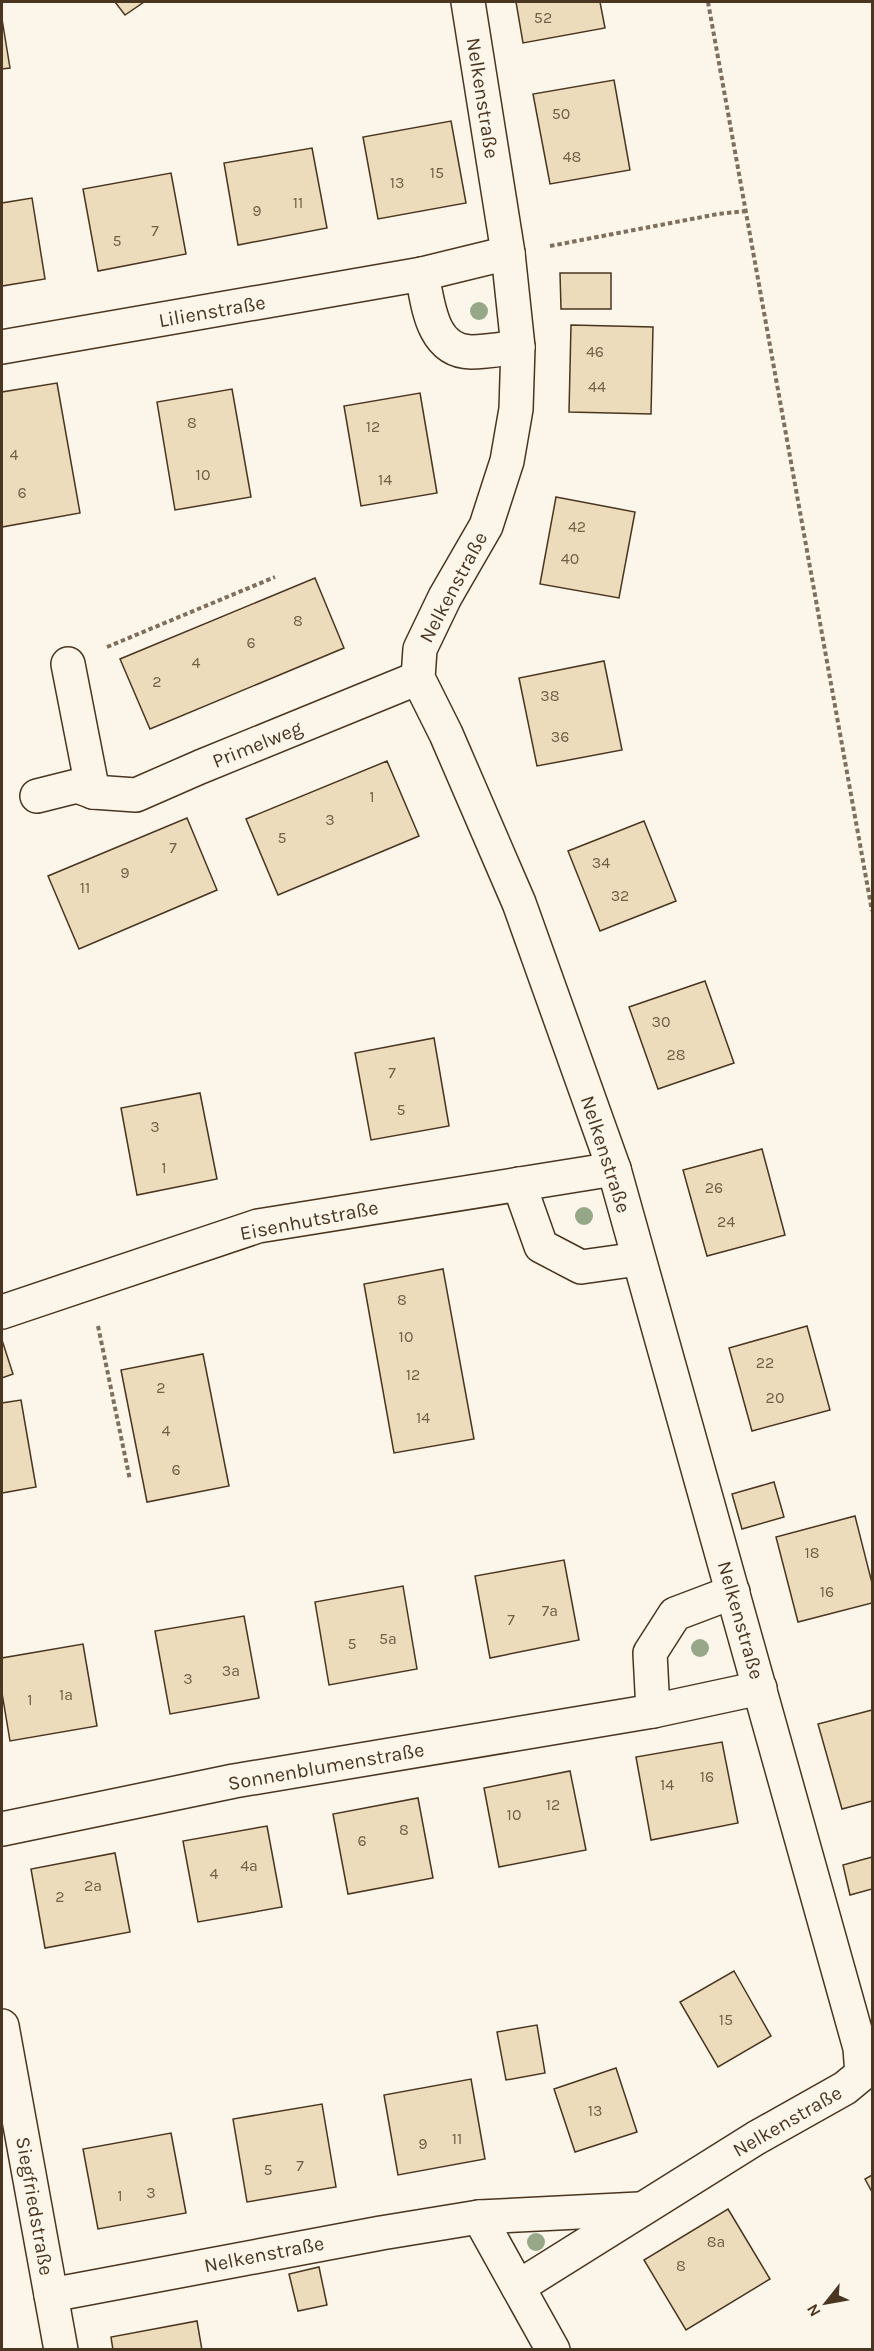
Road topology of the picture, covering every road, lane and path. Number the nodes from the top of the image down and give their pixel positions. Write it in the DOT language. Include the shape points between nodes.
graph roads {
  1 [pos="468,2"];
  2 [pos="708,2"];
  3 [pos="747,211"];
  4 [pos="508,253"];
  5 [pos="422,274"];
  6 [pos="2,347"];
  7 [pos="518,347"];
  8 [pos="275,577"];
  9 [pos="68,664"];
  10 [pos="418,678"];
  11 [pos="93,792"];
  12 [pos="37,796"];
  13 [pos="873,911"];
  14 [pos="614,1169"];
  15 [pos="519,1184"];
  16 [pos="638,1259"];
  17 [pos="90,1284"];
  18 [pos="2,1312"];
  19 [pos="130,1480"];
  20 [pos="733,1592"];
  21 [pos="760,1688"];
  22 [pos="653,1711"];
  23 [pos="2,1829"];
  24 [pos="2,2026"];
  25 [pos="5,2060"];
  26 [pos="642,2208"];
  27 [pos="479,2217"];
  28 [pos="518,2287"];
  29 [pos="51,2295"];
  30 [pos="61,2349"];
  31 [pos="553,2349"];
  1 -- 4 [label="street, Nelkenstraße"];
  2 -- 3 [label="path"];
  3 -- 4 [label="path"];
  3 -- 13 [label="path"];
  4 -- 5 [label="street, Lilienstraße"];
  4 -- 7 [label="street, Nelkenstraße"];
  5 -- 6 [label="street, Lilienstraße"];
  5 -- 7 [label="street" via="431,321 452,346 468,352"];
  7 -- 10 [label="street, Nelkenstraße" via="516,409 507,461 486,526 420,648"];
  8 -- 9 [label="path"];
  9 -- 11 [label="street"];
  10 -- 11 [label="street, Primelweg" via="136,795"];
  10 -- 14 [label="street, Nelkenstraße" via="451,744 519,903"];
  11 -- 12 [label="street, Primelweg" via="77,786"];
  14 -- 15 [label="street, Eisenhutstraße"];
  14 -- 16 [label="street, Nelkenstraße"];
  15 -- 16 [label="street" via="541,1246 581,1267"];
  15 -- 17 [label="street, Eisenhutstraße" via="258,1226"];
  16 -- 20 [label="street, Nelkenstraße"];
  17 -- 18 [label="street, Eisenhutstraße"];
  17 -- 19 [label="path"];
  20 -- 21 [label="street, Nelkenstraße"];
  20 -- 22 [label="street" via="675,1614 650,1653"];
  21 -- 22 [label="street, Sonnenblumenstraße"];
  21 -- 26 [label="street, Nelkenstraße" via="856,2037 862,2073 844,2088"];
  22 -- 23 [label="street, Sonnenblumenstraße" via="245,1779"];
  24 -- 25 [label="street, Siegfriedstraße"];
  25 -- 29 [label="street, Siegfriedstraße"];
  26 -- 27 [label="street, Nelkenstraße"];
  26 -- 28 [label="street, Nelkenstraße"];
  27 -- 28 [label="street"];
  27 -- 29 [label="street, Nelkenstraße"];
  28 -- 31 [label="street"];
  29 -- 30 [label="street, Siegfriedstraße"];
}
